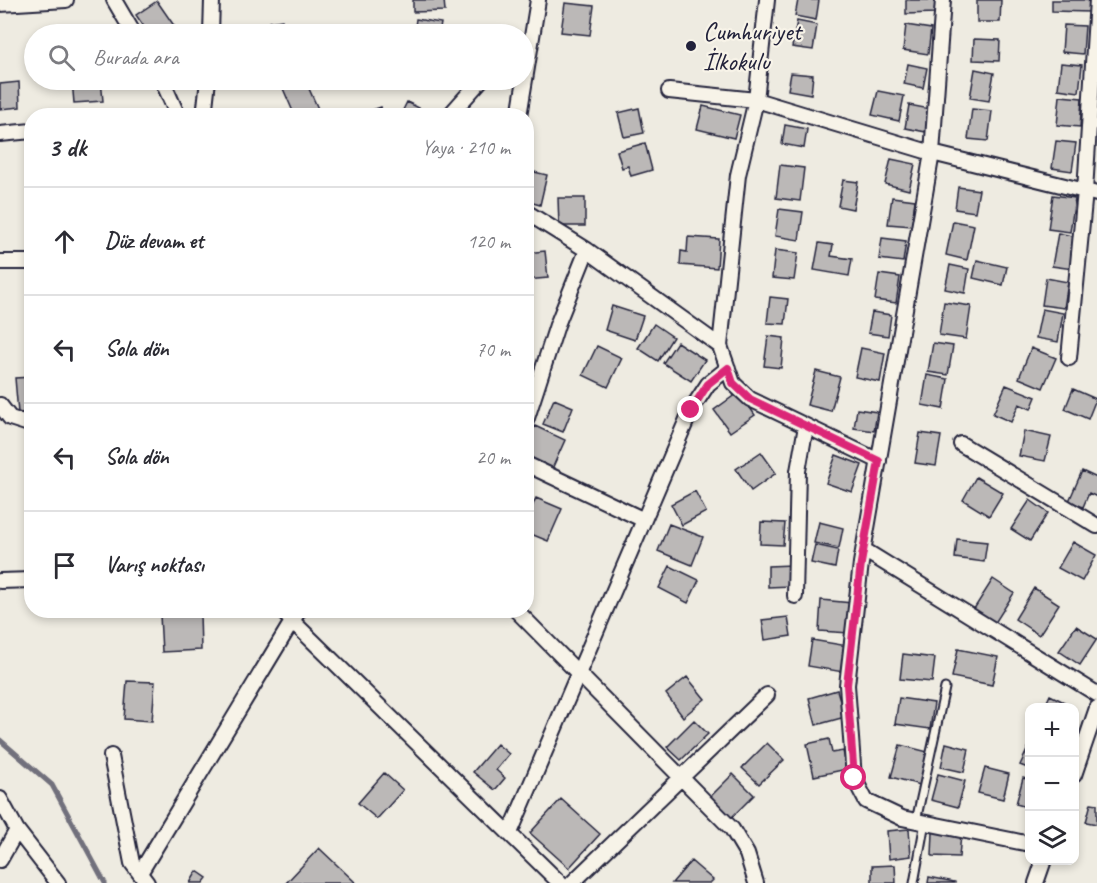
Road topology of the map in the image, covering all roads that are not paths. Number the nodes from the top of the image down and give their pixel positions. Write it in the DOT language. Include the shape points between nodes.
graph roads {
  1 [pos="66,0"];
  2 [pos="114,0"];
  3 [pos="212,0"];
  4 [pos="538,0"];
  5 [pos="767,0"];
  6 [pos="943,0"];
  7 [pos="1097,0"];
  8 [pos="0,4"];
  9 [pos="128,24"];
  10 [pos="211,24"];
  11 [pos="533,24"];
  12 [pos="166,90"];
  13 [pos="207,90"];
  14 [pos="472,90"];
  15 [pos="522,90"];
  16 [pos="669,90"];
  17 [pos="756,100"];
  18 [pos="174,108"];
  19 [pos="205,108"];
  20 [pos="456,108"];
  21 [pos="520,108"];
  22 [pos="24,132"];
  23 [pos="0,134"];
  24 [pos="932,153"];
  25 [pos="1091,193"];
  26 [pos="534,218"];
  27 [pos="586,250"];
  28 [pos="0,262"];
  29 [pos="24,262"];
  30 [pos="720,346"];
  31 [pos="1069,358"];
  32 [pos="728,368"];
  33 [pos="534,396"];
  34 [pos="1,410"];
  35 [pos="24,424"];
  36 [pos="806,426"];
  37 [pos="961,444"];
  38 [pos="879,461"];
  39 [pos="534,468"];
  40 [pos="644,520"];
  41 [pos="1097,526"];
  42 [pos="864,550"];
  43 [pos="24,580"];
  44 [pos="0,581"];
  45 [pos="795,596"];
  46 [pos="294,618"];
  47 [pos="299,618"];
  48 [pos="524,618"];
  49 [pos="579,673"];
  50 [pos="945,688"];
  51 [pos="1097,694"];
  52 [pos="767,695"];
  53 [pos="1097,708"];
  54 [pos="111,756"];
  55 [pos="1079,760"];
  56 [pos="682,777"];
  57 [pos="0,799"];
  58 [pos="921,822"];
  59 [pos="17,830"];
  60 [pos="510,833"];
  61 [pos="1025,843"];
  62 [pos="0,860"];
  63 [pos="1043,865"];
  64 [pos="144,878"];
  65 [pos="58,883"];
  66 [pos="560,883"];
  67 [pos="572,883"];
  68 [pos="756,883"];
  69 [pos="914,883"];
  70 [pos="1036,883"];
  1 -- 8 [label="street"];
  2 -- 9 [label="street"];
  3 -- 10 [label="street"];
  4 -- 11 [label="street"];
  5 -- 17 [label="street"];
  6 -- 24 [label="street"];
  7 -- 25 [label="street"];
  12 -- 18 [label="street"];
  13 -- 19 [label="street"];
  14 -- 20 [label="street"];
  15 -- 21 [label="street"];
  16 -- 17 [label="street"];
  17 -- 24 [label="street"];
  17 -- 30 [label="street" via="738,175"];
  22 -- 23 [label="street"];
  24 -- 25 [label="street"];
  24 -- 38 [label="street"];
  25 -- 31 [label="street"];
  26 -- 27 [label="street"];
  27 -- 30 [label="street"];
  27 -- 33 [label="street"];
  28 -- 29 [label="street"];
  30 -- 32 [label="street"];
  32 -- 36 [label="street" via="733,383 750,399"];
  32 -- 40 [label="street" via="708,384 691,410"];
  34 -- 35 [label="street"];
  36 -- 38 [label="street"];
  36 -- 45 [label="street" via="798,471"];
  37 -- 41 [label="street"];
  38 -- 42 [label="street"];
  39 -- 40 [label="street"];
  40 -- 49 [label="street"];
  42 -- 51 [label="street"];
  42 -- 58 [label="street" via="847,685 854,778 866,801 902,818"];
  43 -- 44 [label="street"];
  46 -- 64 [label="street"];
  47 -- 60 [label="street"];
  48 -- 49 [label="street"];
  49 -- 56 [label="street"];
  49 -- 60 [label="street"];
  50 -- 58 [label="lane"];
  52 -- 56 [label="street"];
  53 -- 55 [label="street"];
  54 -- 64 [label="street" via="132,862"];
  56 -- 67 [label="street"];
  56 -- 68 [label="street" via="732,830 747,854"];
  57 -- 59 [label="street"];
  58 -- 61 [label="street"];
  58 -- 69 [label="lane"];
  59 -- 62 [label="street"];
  59 -- 65 [label="street"];
  60 -- 66 [label="street"];
  63 -- 70 [label="street"];
}
